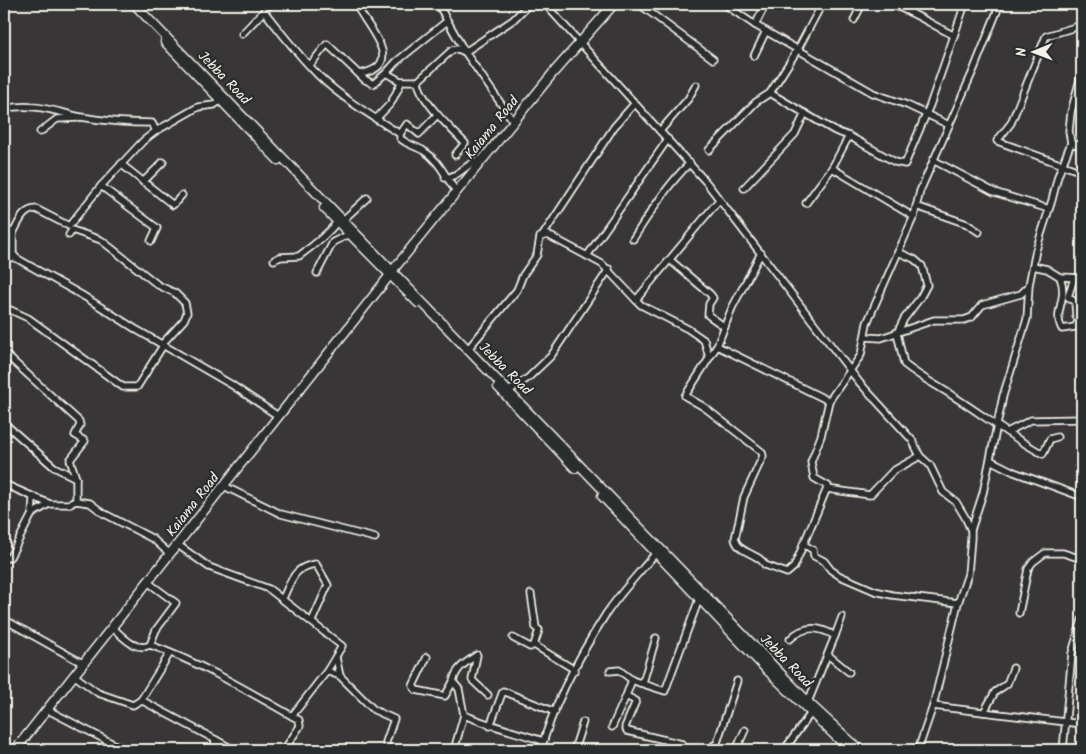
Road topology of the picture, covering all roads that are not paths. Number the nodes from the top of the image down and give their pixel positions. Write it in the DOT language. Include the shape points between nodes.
graph roads {
  1 [pos="128,4"];
  2 [pos="134,4"];
  3 [pos="270,4"];
  4 [pos="356,4"];
  5 [pos="438,4"];
  6 [pos="529,4"];
  7 [pos="545,4"];
  8 [pos="614,4"];
  9 [pos="639,4"];
  10 [pos="724,4"];
  11 [pos="766,4"];
  12 [pos="822,4"];
  13 [pos="862,4"];
  14 [pos="890,4"];
  15 [pos="913,4"];
  16 [pos="965,4"];
  17 [pos="1000,4"];
  18 [pos="264,11"];
  19 [pos="910,12"];
  20 [pos="854,20"];
  21 [pos="446,22"];
  22 [pos="755,25"];
  23 [pos="1082,25"];
  24 [pos="766,31"];
  25 [pos="242,34"];
  26 [pos="953,35"];
  27 [pos="579,43"];
  28 [pos="798,49"];
  29 [pos="465,52"];
  30 [pos="754,56"];
  31 [pos="713,59"];
  32 [pos="310,65"];
  33 [pos="1082,72"];
  34 [pos="386,73"];
  35 [pos="359,74"];
  36 [pos="402,81"];
  37 [pos="418,81"];
  38 [pos="696,85"];
  39 [pos="770,93"];
  40 [pos="221,100"];
  41 [pos="635,103"];
  42 [pos="4,109"];
  43 [pos="59,111"];
  44 [pos="805,113"];
  45 [pos="926,113"];
  46 [pos="437,115"];
  47 [pos="82,117"];
  48 [pos="63,119"];
  49 [pos="376,119"];
  50 [pos="513,121"];
  51 [pos="949,125"];
  52 [pos="660,130"];
  53 [pos="156,131"];
  54 [pos="40,132"];
  55 [pos="400,134"];
  56 [pos="849,136"];
  57 [pos="668,139"];
  58 [pos="1071,143"];
  59 [pos="1082,146"];
  60 [pos="709,150"];
  61 [pos="455,155"];
  62 [pos="482,159"];
  63 [pos="933,160"];
  64 [pos="163,162"];
  65 [pos="690,163"];
  66 [pos="121,164"];
  67 [pos="1062,165"];
  68 [pos="832,168"];
  69 [pos="1082,172"];
  70 [pos="445,178"];
  71 [pos="143,182"];
  72 [pos="101,186"];
  73 [pos="744,188"];
  74 [pos="456,191"];
  75 [pos="182,194"];
  76 [pos="367,198"];
  77 [pos="719,200"];
  78 [pos="806,203"];
  79 [pos="916,206"];
  80 [pos="1049,209"];
  81 [pos="914,216"];
  82 [pos="340,221"];
  83 [pos="4,228"];
  84 [pos="979,232"];
  85 [pos="12,233"];
  86 [pos="350,234"];
  87 [pos="69,235"];
  88 [pos="543,235"];
  89 [pos="633,239"];
  90 [pos="151,241"];
  91 [pos="898,252"];
  92 [pos="761,253"];
  93 [pos="588,256"];
  94 [pos="4,257"];
  95 [pos="16,258"];
  96 [pos="274,260"];
  97 [pos="670,260"];
  98 [pos="1033,266"];
  99 [pos="609,269"];
  100 [pos="1082,271"];
  101 [pos="391,272"];
  102 [pos="317,273"];
  103 [pos="1060,277"];
  104 [pos="1079,278"];
  105 [pos="1029,285"];
  106 [pos="636,300"];
  107 [pos="4,307"];
  108 [pos="725,327"];
  109 [pos="897,333"];
  110 [pos="865,337"];
  111 [pos="163,344"];
  112 [pos="717,346"];
  113 [pos="468,349"];
  114 [pos="4,353"];
  115 [pos="709,357"];
  116 [pos="850,370"];
  117 [pos="509,391"];
  118 [pos="829,401"];
  119 [pos="278,416"];
  120 [pos="1082,418"];
  121 [pos="4,423"];
  122 [pos="997,427"];
  123 [pos="1007,432"];
  124 [pos="1057,437"];
  125 [pos="920,456"];
  126 [pos="990,460"];
  127 [pos="1082,461"];
  128 [pos="1082,468"];
  129 [pos="76,478"];
  130 [pos="4,484"];
  131 [pos="224,486"];
  132 [pos="827,488"];
  133 [pos="1082,497"];
  134 [pos="33,498"];
  135 [pos="76,500"];
  136 [pos="50,504"];
  137 [pos="32,514"];
  138 [pos="971,530"];
  139 [pos="375,538"];
  140 [pos="804,544"];
  141 [pos="178,545"];
  142 [pos="170,554"];
  143 [pos="655,554"];
  144 [pos="4,559"];
  145 [pos="1082,559"];
  146 [pos="148,583"];
  147 [pos="531,594"];
  148 [pos="699,599"];
  149 [pos="282,600"];
  150 [pos="958,603"];
  151 [pos="1020,613"];
  152 [pos="842,617"];
  153 [pos="1082,620"];
  154 [pos="312,621"];
  155 [pos="5,622"];
  156 [pos="113,628"];
  157 [pos="835,636"];
  158 [pos="513,638"];
  159 [pos="656,638"];
  160 [pos="790,639"];
  161 [pos="150,645"];
  162 [pos="534,645"];
  163 [pos="170,654"];
  164 [pos="828,655"];
  165 [pos="336,657"];
  166 [pos="427,657"];
  167 [pos="84,664"];
  168 [pos="1013,668"];
  169 [pos="575,670"];
  170 [pos="327,671"];
  171 [pos="610,671"];
  172 [pos="849,672"];
  173 [pos="75,676"];
  174 [pos="340,676"];
  175 [pos="632,680"];
  176 [pos="737,681"];
  177 [pos="453,682"];
  178 [pos="640,683"];
  179 [pos="488,695"];
  180 [pos="626,696"];
  181 [pos="141,700"];
  182 [pos="808,702"];
  183 [pos="934,706"];
  184 [pos="48,710"];
  185 [pos="555,712"];
  186 [pos="984,712"];
  187 [pos="811,713"];
  188 [pos="464,715"];
  189 [pos="292,716"];
  190 [pos="582,722"];
  191 [pos="1067,723"];
  192 [pos="1082,724"];
  193 [pos="490,726"];
  194 [pos="612,727"];
  195 [pos="745,730"];
  196 [pos="216,740"];
  197 [pos="543,741"];
  198 [pos="842,743"];
  199 [pos="15,750"];
  200 [pos="125,750"];
  201 [pos="212,750"];
  202 [pos="234,750"];
  203 [pos="284,750"];
  204 [pos="387,750"];
  205 [pos="454,750"];
  206 [pos="541,750"];
  207 [pos="574,750"];
  208 [pos="686,750"];
  209 [pos="712,750"];
  210 [pos="736,750"];
  211 [pos="784,750"];
  212 [pos="837,750"];
  213 [pos="850,750"];
  214 [pos="860,750"];
  215 [pos="918,750"];
  216 [pos="1063,750"];
  1 -- 40 [label="highway, Jebba Road"];
  2 -- 82 [label="highway, Jebba Road"];
  3 -- 18 [label="street"];
  4 -- 35 [label="street" via="379,38 382,54 378,67"];
  5 -- 21 [label="street"];
  6 -- 29 [label="street" via="513,20"];
  7 -- 27 [label="street"];
  8 -- 27 [label="highway, Kaiama Road"];
  9 -- 31 [label="street"];
  10 -- 22 [label="street"];
  11 -- 22 [label="street"];
  12 -- 28 [label="street"];
  13 -- 20 [label="street"];
  14 -- 19 [label="street"];
  15 -- 19 [label="street"];
  16 -- 26 [label="street"];
  17 -- 51 [label="street"];
  18 -- 25 [label="street"];
  18 -- 32 [label="street"];
  19 -- 26 [label="street"];
  21 -- 29 [label="street"];
  21 -- 34 [label="street"];
  22 -- 24 [label="street"];
  23 -- 67 [label="street" via="1046,36 1011,123 997,141"];
  24 -- 28 [label="street"];
  24 -- 30 [label="street"];
  26 -- 45 [label="street"];
  27 -- 41 [label="street"];
  27 -- 50 [label="highway, Kaiama Road"];
  28 -- 39 [label="street"];
  28 -- 45 [label="street" via="873,93"];
  29 -- 37 [label="street" via="458,48 452,50"];
  29 -- 50 [label="street"];
  32 -- 35 [label="street" via="327,44"];
  32 -- 49 [label="street" via="353,104"];
  33 -- 58 [label="street" via="1069,131"];
  34 -- 35 [label="street" via="373,84"];
  34 -- 36 [label="street"];
  36 -- 37 [label="street"];
  36 -- 49 [label="street" via="391,103"];
  37 -- 46 [label="street" via="419,90"];
  38 -- 52 [label="street" via="683,106"];
  39 -- 44 [label="street"];
  39 -- 60 [label="street" via="756,102"];
  40 -- 53 [label="street" via="214,105 198,107"];
  40 -- 82 [label="highway, Jebba Road"];
  41 -- 52 [label="street"];
  41 -- 88 [label="street" via="614,126"];
  42 -- 43 [label="street" via="25,106"];
  43 -- 47 [label="street"];
  43 -- 48 [label="street"];
  44 -- 56 [label="street"];
  44 -- 73 [label="street" via="795,134"];
  45 -- 51 [label="street"];
  45 -- 56 [label="street" via="905,164 900,165"];
  46 -- 55 [label="street" via="419,134 407,124"];
  46 -- 61 [label="street" via="465,143"];
  47 -- 48 [label="street"];
  47 -- 53 [label="street" via="152,123"];
  48 -- 54 [label="street" via="57,119"];
  49 -- 55 [label="street"];
  50 -- 62 [label="highway, Kaiama Road"];
  51 -- 63 [label="street"];
  52 -- 57 [label="street"];
  53 -- 66 [label="street"];
  55 -- 70 [label="street" via="407,144 435,160 444,170"];
  56 -- 68 [label="street"];
  57 -- 65 [label="street"];
  57 -- 93 [label="street"];
  58 -- 59 [label="street"];
  58 -- 67 [label="street"];
  62 -- 70 [label="street" via="454,177"];
  62 -- 74 [label="highway, Kaiama Road"];
  63 -- 79 [label="street"];
  63 -- 80 [label="street" via="994,192"];
  64 -- 71 [label="street"];
  65 -- 77 [label="street"];
  65 -- 89 [label="street" via="664,193"];
  66 -- 71 [label="street"];
  66 -- 72 [label="street"];
  67 -- 69 [label="street"];
  67 -- 80 [label="street"];
  68 -- 78 [label="street"];
  68 -- 81 [label="street"];
  70 -- 74 [label="street"];
  71 -- 75 [label="street" via="173,205"];
  72 -- 85 [label="street" via="69,226 30,210 24,213"];
  72 -- 90 [label="street" via="157,228"];
  74 -- 101 [label="highway, Kaiama Road"];
  76 -- 82 [label="street"];
  77 -- 92 [label="street"];
  77 -- 97 [label="street"];
  79 -- 81 [label="street"];
  79 -- 84 [label="street" via="967,224"];
  80 -- 98 [label="street"];
  81 -- 91 [label="street"];
  82 -- 86 [label="highway, Jebba Road"];
  82 -- 96 [label="street" via="299,256"];
  82 -- 101 [label="highway, Jebba Road"];
  83 -- 85 [label="street"];
  85 -- 95 [label="street" via="12,254"];
  86 -- 101 [label="highway, Jebba Road"];
  86 -- 102 [label="street" via="333,242"];
  87 -- 111 [label="street" via="72,230 100,240 185,303 187,313 184,320"];
  88 -- 93 [label="street" via="548,234"];
  88 -- 113 [label="street" via="537,255 517,290"];
  91 -- 109 [label="street" via="922,266 927,285"];
  91 -- 110 [label="street" via="867,323"];
  92 -- 108 [label="street"];
  92 -- 116 [label="street"];
  93 -- 99 [label="street"];
  94 -- 95 [label="street"];
  95 -- 111 [label="street"];
  97 -- 106 [label="street"];
  97 -- 108 [label="street" via="710,294 713,298 708,315"];
  98 -- 103 [label="street" via="1047,269"];
  98 -- 105 [label="street"];
  99 -- 106 [label="street"];
  99 -- 117 [label="street" via="551,356"];
  100 -- 104 [label="street"];
  101 -- 113 [label="highway, Jebba Road"];
  101 -- 119 [label="highway, Kaiama Road"];
  101 -- 143 [label="highway, Jebba Road"];
  103 -- 104 [label="street"];
  103 -- 104 [label="street" via="1064,292 1058,313 1062,329 1075,327 1080,319 1076,317 1075,302 1068,297"];
  105 -- 109 [label="street" via="1021,294 982,305 972,317 964,320 934,320"];
  105 -- 122 [label="street" via="1027,319 1008,377"];
  106 -- 115 [label="street" via="704,340"];
  107 -- 111 [label="street" via="28,318 123,387 137,386"];
  108 -- 112 [label="street"];
  109 -- 110 [label="street" via="881,338"];
  109 -- 122 [label="street" via="904,364"];
  110 -- 116 [label="street" via="861,355"];
  111 -- 119 [label="street"];
  112 -- 115 [label="street"];
  112 -- 118 [label="street"];
  113 -- 117 [label="highway, Jebba Road"];
  114 -- 129 [label="street" via="79,421 75,435 85,441 70,460"];
  115 -- 140 [label="street" via="685,396 760,450 763,456 744,497 734,537 736,543 765,565 782,573 794,567"];
  116 -- 118 [label="street"];
  116 -- 125 [label="street" via="912,440"];
  117 -- 182 [label="highway, Jebba Road"];
  118 -- 132 [label="street" via="811,462 814,478"];
  119 -- 131 [label="highway, Kaiama Road"];
  120 -- 123 [label="street" via="1031,420"];
  121 -- 129 [label="street" via="54,467"];
  122 -- 123 [label="street"];
  122 -- 126 [label="street"];
  123 -- 124 [label="street" via="1043,454 1050,439"];
  125 -- 132 [label="street" via="892,471 870,495"];
  125 -- 138 [label="street" via="930,465 942,492 956,502"];
  126 -- 133 [label="street"];
  126 -- 138 [label="street" via="980,507"];
  127 -- 128 [label="street"];
  129 -- 135 [label="street"];
  130 -- 134 [label="street"];
  131 -- 139 [label="street" via="281,514"];
  131 -- 141 [label="highway, Kaiama Road"];
  132 -- 140 [label="street"];
  134 -- 136 [label="street"];
  134 -- 137 [label="street"];
  135 -- 136 [label="street" via="69,504"];
  135 -- 142 [label="street" via="90,503 153,539"];
  136 -- 137 [label="street"];
  137 -- 144 [label="street" via="10,557"];
  138 -- 150 [label="street" via="970,558"];
  140 -- 150 [label="street" via="831,570 862,587 892,596"];
  141 -- 142 [label="highway, Kaiama Road"];
  141 -- 149 [label="street" via="209,567 269,589"];
  142 -- 146 [label="highway, Kaiama Road"];
  143 -- 148 [label="highway, Jebba Road"];
  143 -- 169 [label="street" via="607,614"];
  145 -- 151 [label="street" via="1063,553 1045,553 1033,562 1028,569"];
  146 -- 156 [label="highway, Kaiama Road"];
  146 -- 161 [label="street" via="176,603 156,630"];
  147 -- 162 [label="street" via="539,630"];
  148 -- 178 [label="street" via="665,691"];
  148 -- 187 [label="highway, Jebba Road"];
  149 -- 154 [label="street"];
  149 -- 154 [label="street" via="296,570 316,564 328,585"];
  150 -- 183 [label="street"];
  152 -- 157 [label="street"];
  153 -- 191 [label="street" via="1072,653"];
  154 -- 165 [label="street" via="342,646"];
  155 -- 167 [label="street"];
  156 -- 161 [label="street" via="140,648"];
  156 -- 167 [label="highway, Kaiama Road"];
  157 -- 160 [label="street" via="817,628 796,632"];
  157 -- 164 [label="street"];
  158 -- 162 [label="street" via="530,648"];
  159 -- 178 [label="street"];
  161 -- 163 [label="street"];
  162 -- 169 [label="street"];
  163 -- 181 [label="street"];
  163 -- 189 [label="street" via="243,688"];
  164 -- 172 [label="street"];
  164 -- 182 [label="street"];
  165 -- 170 [label="street"];
  165 -- 174 [label="street"];
  166 -- 177 [label="street" via="413,686 416,690 444,696"];
  167 -- 173 [label="highway, Kaiama Road"];
  168 -- 186 [label="street" via="1007,684 995,692"];
  169 -- 185 [label="street"];
  170 -- 174 [label="street"];
  170 -- 189 [label="street"];
  171 -- 175 [label="street" via="619,670"];
  173 -- 181 [label="street" via="89,688 117,701 133,705"];
  173 -- 184 [label="highway, Kaiama Road"];
  174 -- 204 [label="street" via="374,710 394,719 386,742"];
  175 -- 178 [label="street"];
  175 -- 180 [label="street"];
  176 -- 209 [label="street"];
  177 -- 179 [label="street" via="461,666 477,655 472,680"];
  177 -- 188 [label="street" via="458,689"];
  180 -- 194 [label="street"];
  180 -- 208 [label="street" via="636,700 625,727 627,731 682,744"];
  181 -- 196 [label="street"];
  182 -- 214 [label="highway, Jebba Road"];
  183 -- 186 [label="street"];
  183 -- 215 [label="street"];
  184 -- 199 [label="highway, Kaiama Road"];
  184 -- 200 [label="street"];
  185 -- 193 [label="street" via="503,690"];
  185 -- 197 [label="street"];
  186 -- 191 [label="street"];
  187 -- 198 [label="highway, Jebba Road"];
  187 -- 211 [label="street"];
  188 -- 193 [label="street"];
  188 -- 205 [label="street"];
  189 -- 203 [label="street" via="300,723"];
  190 -- 207 [label="street"];
  191 -- 192 [label="street"];
  191 -- 216 [label="street"];
  193 -- 197 [label="street"];
  195 -- 210 [label="street"];
  196 -- 201 [label="street"];
  196 -- 202 [label="street"];
  197 -- 206 [label="street"];
  198 -- 212 [label="street"];
  198 -- 213 [label="highway, Jebba Road"];
}
